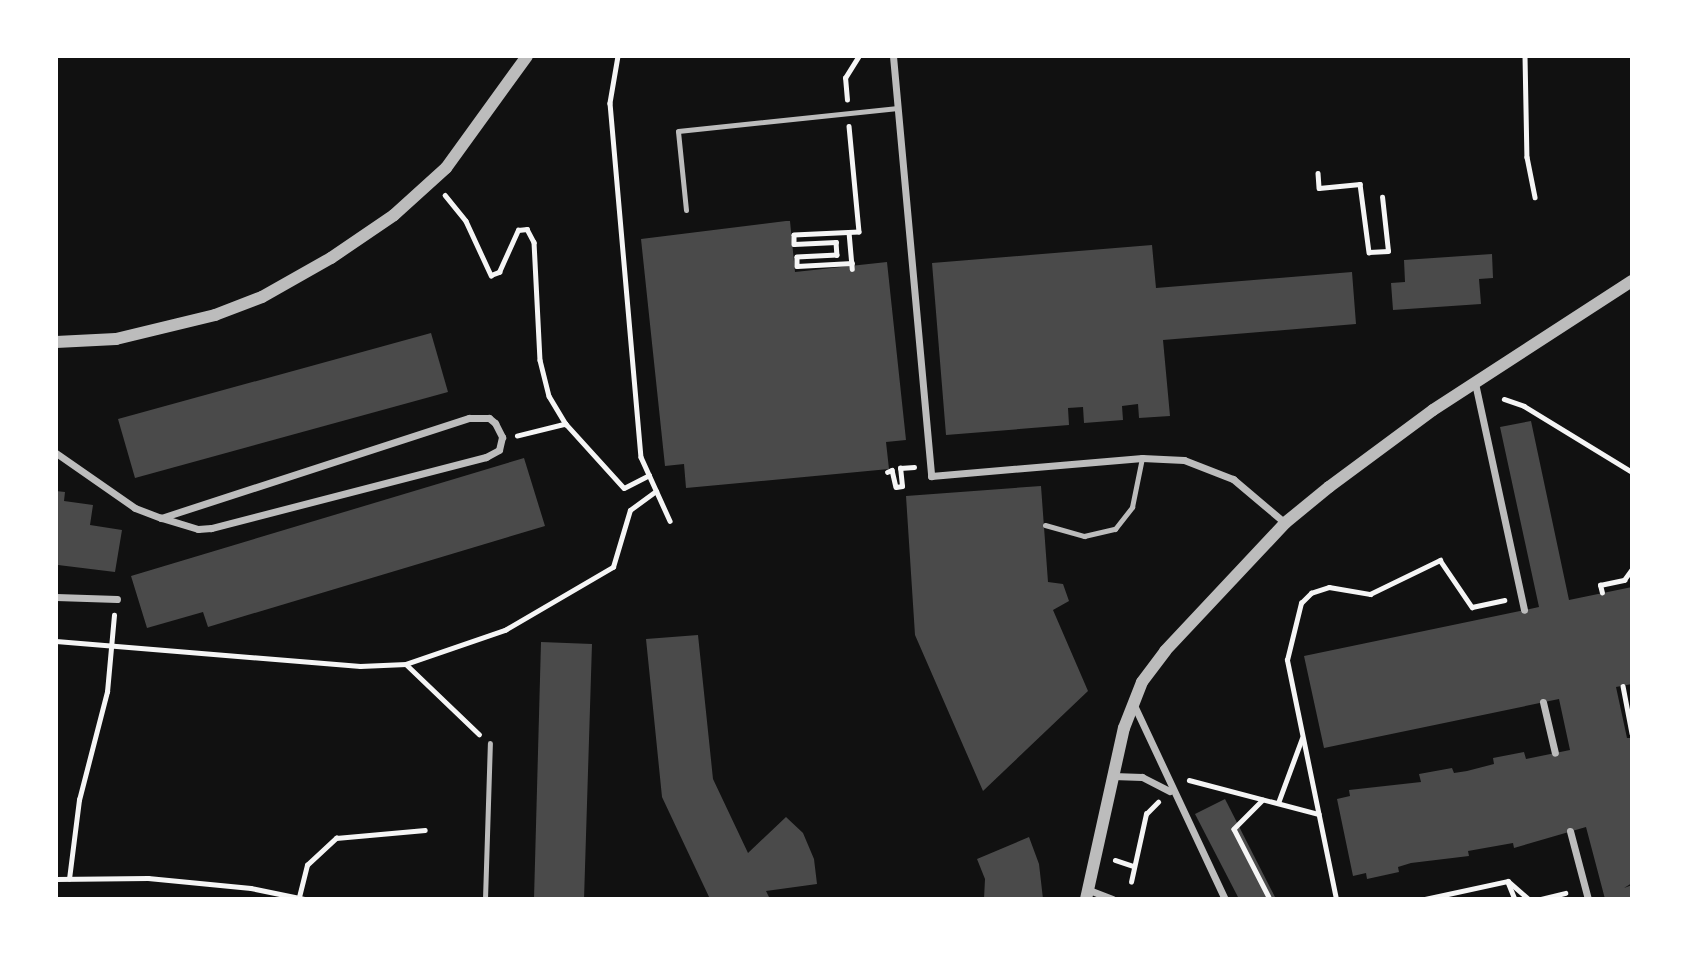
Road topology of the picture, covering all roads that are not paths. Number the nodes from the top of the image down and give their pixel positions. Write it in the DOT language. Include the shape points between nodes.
graph roads {
  1 [pos="527,56"];
  2 [pos="893,56"];
  3 [pos="898,108"];
  4 [pos="686,210"];
  5 [pos="1632,281"];
  6 [pos="56,342"];
  7 [pos="1475,382"];
  8 [pos="56,453"];
  9 [pos="1142,458"];
  10 [pos="161,518"];
  11 [pos="1285,523"];
  12 [pos="1045,525"];
  13 [pos="56,597"];
  14 [pos="117,600"];
  15 [pos="1524,610"];
  16 [pos="1133,701"];
  17 [pos="1544,702"];
  18 [pos="489,743"];
  19 [pos="1555,753"];
  20 [pos="1113,776"];
  21 [pos="1171,791"];
  22 [pos="1570,831"];
  23 [pos="1087,895"];
  24 [pos="485,899"];
  25 [pos="1112,899"];
  26 [pos="1225,899"];
  27 [pos="1588,899"];
  1 -- 6 [label="street" via="446,168 394,215 331,258 262,297 215,315 116,339"];
  2 -- 3 [label="street"];
  3 -- 4 [label="lane" via="678,131"];
  3 -- 9 [label="street" via="931,476"];
  5 -- 7 [label="street"];
  7 -- 11 [label="street" via="1357,465"];
  7 -- 15 [label="street"];
  8 -- 10 [label="street" via="135,508"];
  9 -- 11 [label="street" via="1184,460 1220,471"];
  9 -- 12 [label="lane" via="1132,507 1115,529 1084,536"];
  10 -- 10 [label="street" via="459,419 489,418 502,437 499,450 486,457 211,528 198,529"];
  11 -- 16 [label="street" via="1156,661"];
  13 -- 14 [label="street"];
  16 -- 20 [label="street"];
  16 -- 21 [label="street"];
  17 -- 19 [label="street"];
  18 -- 24 [label="lane"];
  20 -- 21 [label="street" via="1142,777"];
  20 -- 23 [label="street"];
  21 -- 26 [label="street"];
  22 -- 27 [label="street"];
  23 -- 25 [label="street"];
}
